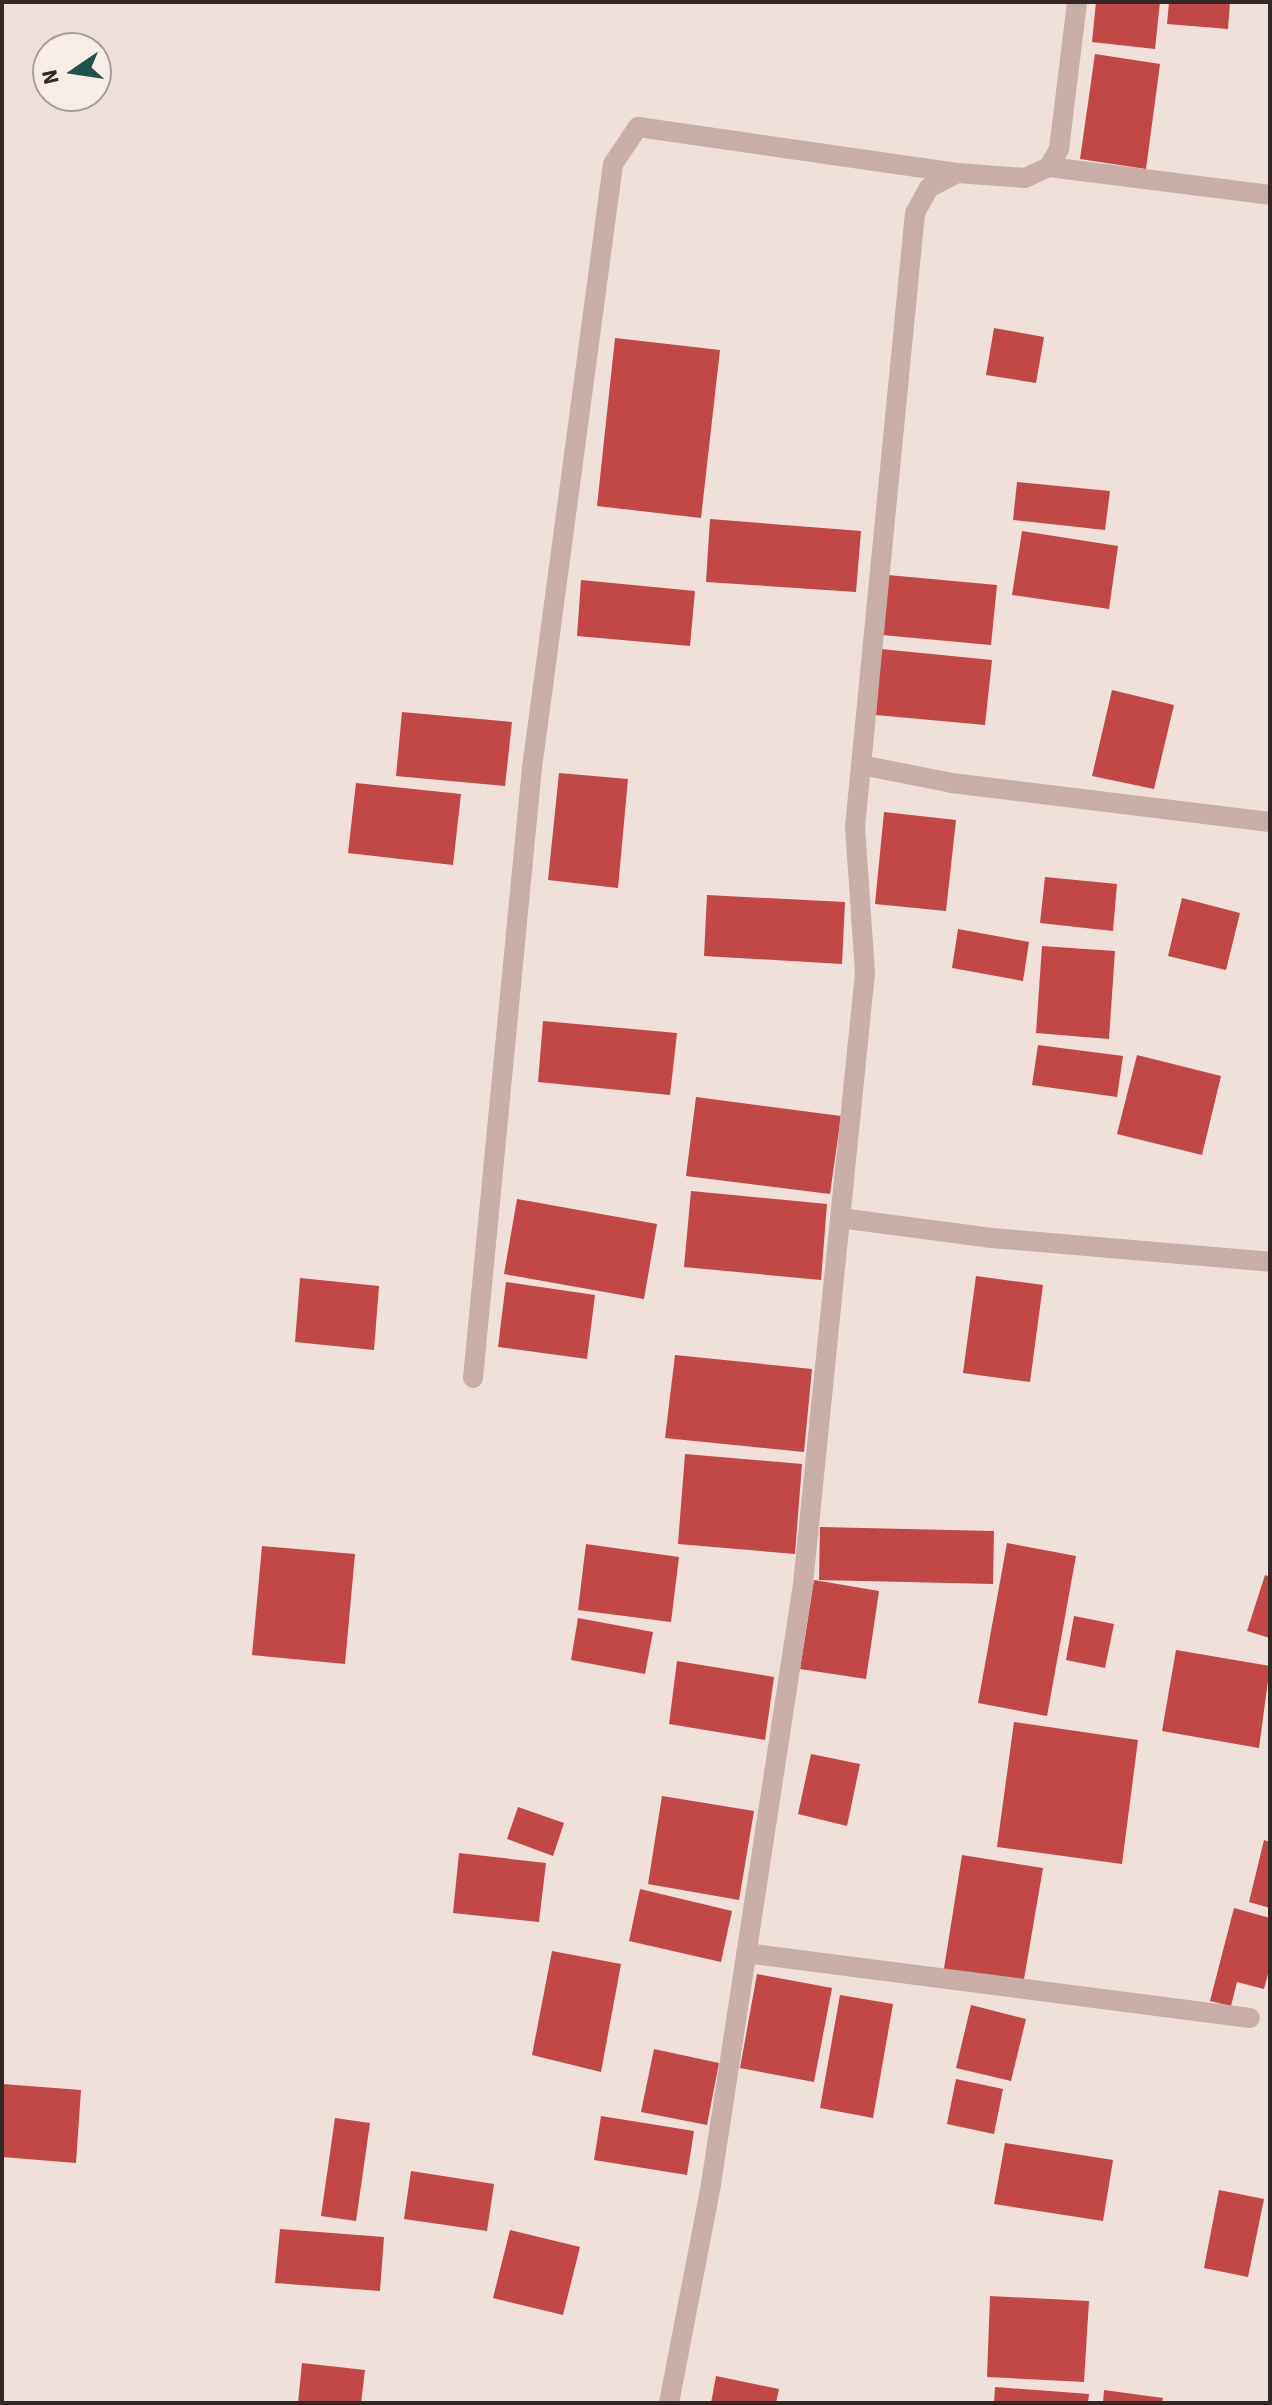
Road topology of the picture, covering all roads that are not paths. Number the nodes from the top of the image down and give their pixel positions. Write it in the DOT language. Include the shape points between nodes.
graph roads {
  1 [pos="1077,2"];
  2 [pos="1049,167"];
  3 [pos="957,173"];
  4 [pos="1270,195"];
  5 [pos="861,765"];
  6 [pos="1270,822"];
  7 [pos="840,1218"];
  8 [pos="1270,1262"];
  9 [pos="473,1378"];
  10 [pos="746,1953"];
  11 [pos="1250,2018"];
  12 [pos="669,2403"];
  1 -- 2 [label="street" via="1059,149"];
  2 -- 3 [label="street" via="1025,178"];
  2 -- 4 [label="street"];
  3 -- 5 [label="street" via="929,188 915,213"];
  3 -- 9 [label="street" via="638,127 613,164 532,768"];
  5 -- 6 [label="street" via="952,783"];
  5 -- 7 [label="street" via="855,827 865,973"];
  7 -- 8 [label="street" via="992,1238"];
  7 -- 10 [label="street" via="803,1584"];
  10 -- 11 [label="street"];
  10 -- 12 [label="street" via="711,2184"];
}
